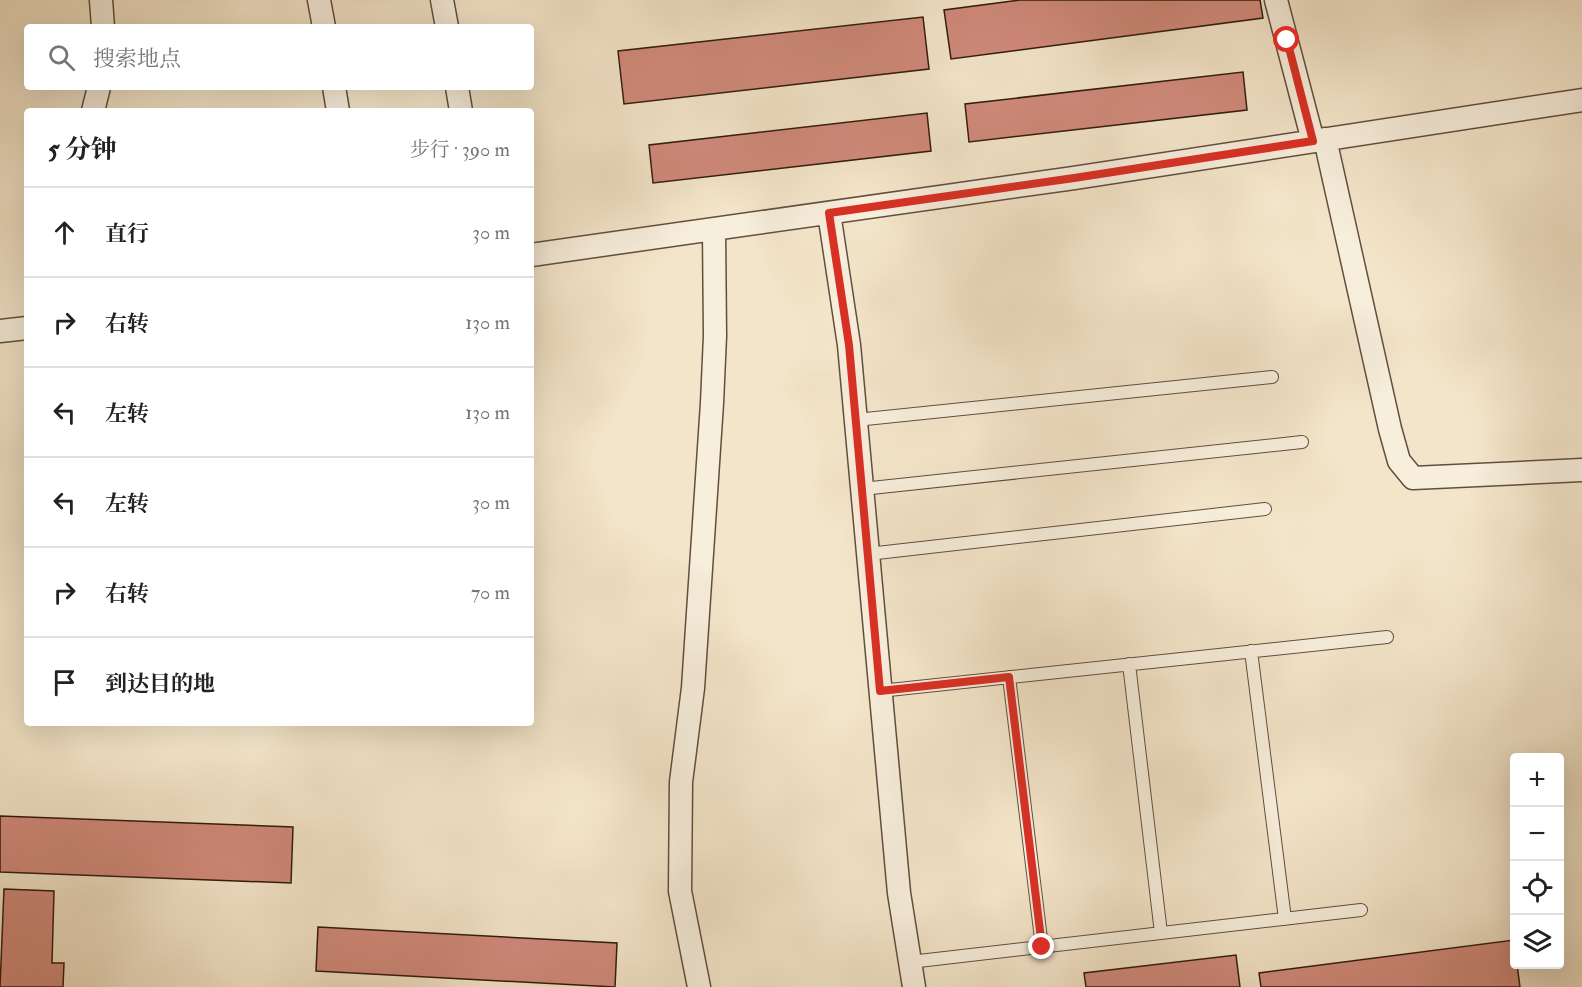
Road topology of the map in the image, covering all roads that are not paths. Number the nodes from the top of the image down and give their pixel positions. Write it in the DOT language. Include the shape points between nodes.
graph roads {
  1 [pos="100,0"];
  2 [pos="319,0"];
  3 [pos="442,0"];
  4 [pos="1276,0"];
  5 [pos="103,24"];
  6 [pos="323,24"];
  7 [pos="446,24"];
  8 [pos="98,90"];
  9 [pos="334,90"];
  10 [pos="458,90"];
  11 [pos="1582,100"];
  12 [pos="94,108"];
  13 [pos="338,108"];
  14 [pos="460,108"];
  15 [pos="1319,140"];
  16 [pos="829,213"];
  17 [pos="714,229"];
  18 [pos="534,255"];
  19 [pos="24,328"];
  20 [pos="0,331"];
  21 [pos="1272,377"];
  22 [pos="856,420"];
  23 [pos="1302,442"];
  24 [pos="1582,470"];
  25 [pos="862,489"];
  26 [pos="1265,509"];
  27 [pos="868,554"];
  28 [pos="1388,637"];
  29 [pos="1251,651"];
  30 [pos="1129,664"];
  31 [pos="1009,677"];
  32 [pos="880,691"];
  33 [pos="1361,910"];
  34 [pos="1285,919"];
  35 [pos="1161,933"];
  36 [pos="1042,947"];
  37 [pos="910,962"];
  38 [pos="699,987"];
  39 [pos="914,987"];
  1 -- 5 [label="street"];
  2 -- 6 [label="street"];
  3 -- 7 [label="street"];
  4 -- 15 [label="street"];
  8 -- 12 [label="street"];
  9 -- 13 [label="street"];
  10 -- 14 [label="street"];
  11 -- 15 [label="street"];
  15 -- 16 [label="street"];
  15 -- 24 [label="street" via="1399,461 1413,478"];
  16 -- 17 [label="street"];
  16 -- 22 [label="street"];
  17 -- 18 [label="street"];
  17 -- 38 [label="street" via="712,403 693,688 681,782 680,891"];
  19 -- 20 [label="street"];
  21 -- 22 [label="lane"];
  22 -- 25 [label="street"];
  23 -- 25 [label="lane"];
  25 -- 27 [label="street"];
  26 -- 27 [label="lane"];
  27 -- 32 [label="street"];
  28 -- 29 [label="lane"];
  29 -- 30 [label="lane"];
  29 -- 34 [label="lane"];
  30 -- 31 [label="lane"];
  30 -- 35 [label="lane"];
  31 -- 32 [label="lane"];
  31 -- 36 [label="lane"];
  32 -- 37 [label="street" via="899,893"];
  33 -- 34 [label="lane"];
  34 -- 35 [label="lane"];
  35 -- 36 [label="lane"];
  36 -- 37 [label="lane"];
  37 -- 39 [label="street"];
}
